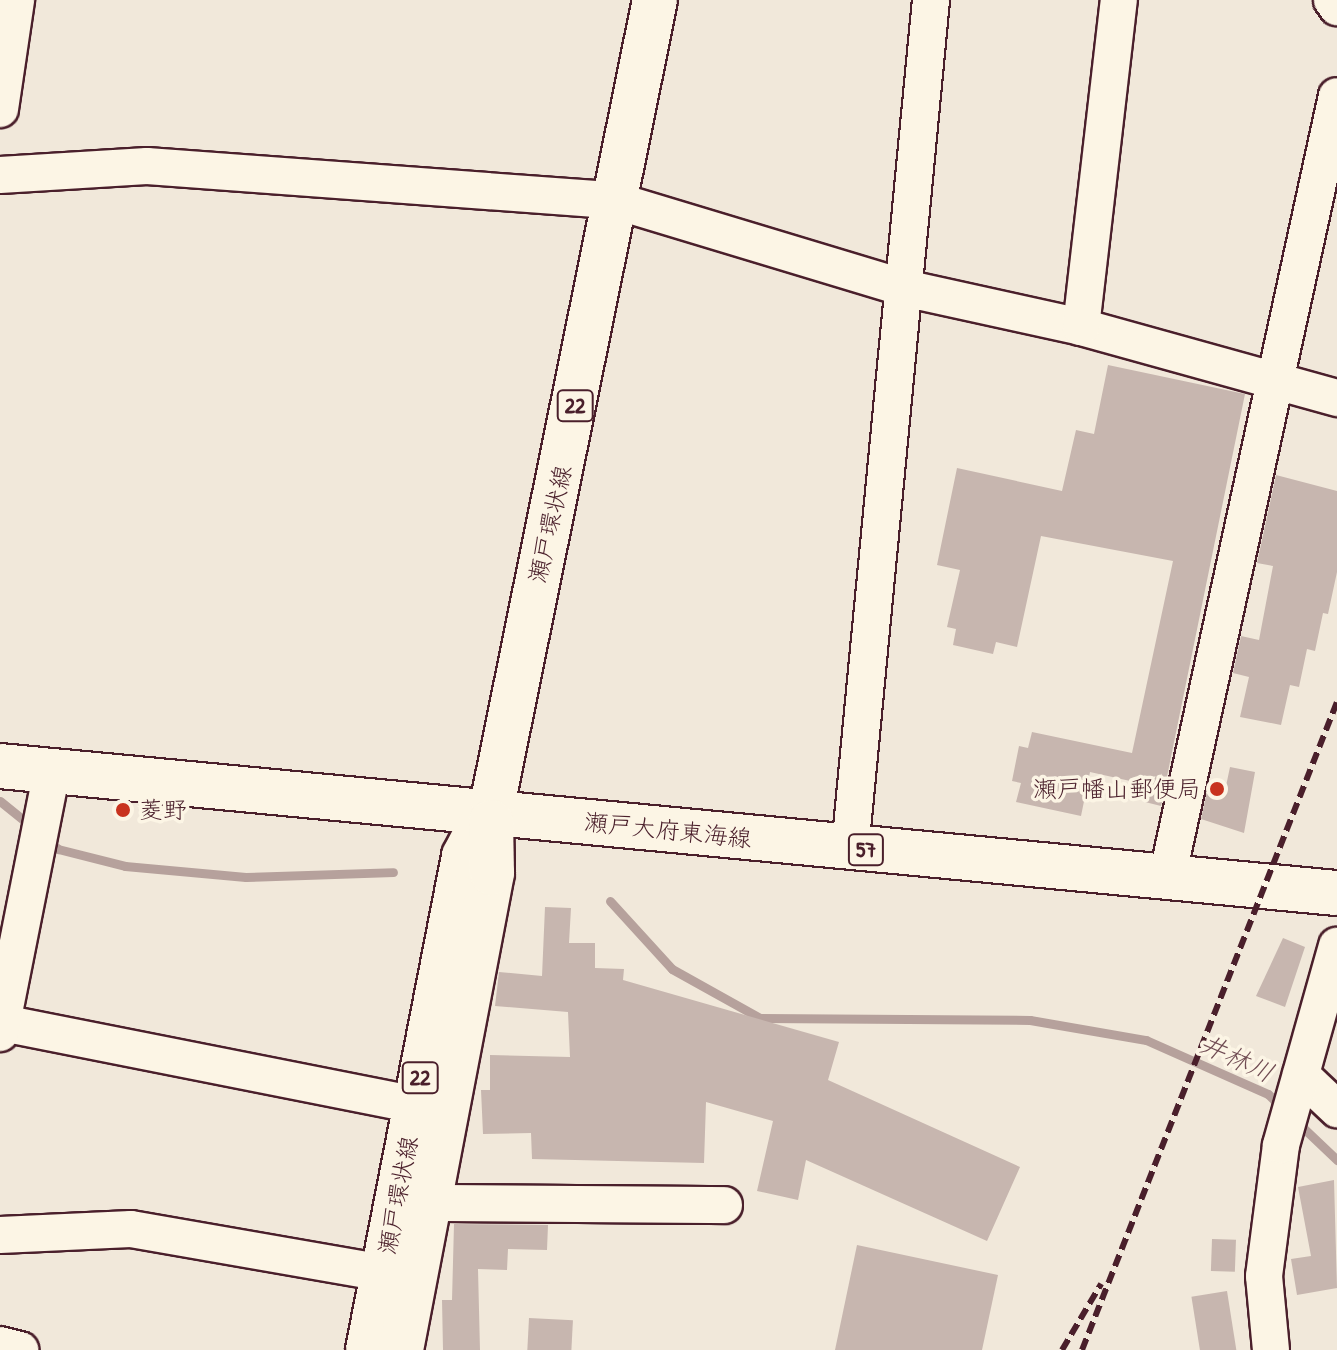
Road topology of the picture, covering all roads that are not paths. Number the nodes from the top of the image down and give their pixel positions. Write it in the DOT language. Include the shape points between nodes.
graph roads {
  1 [pos="16,0"];
  2 [pos="655,0"];
  3 [pos="931,0"];
  4 [pos="1119,0"];
  5 [pos="1332,0"];
  6 [pos="1337,7"];
  7 [pos="1337,96"];
  8 [pos="0,109"];
  9 [pos="0,175"];
  10 [pos="613,200"];
  11 [pos="904,288"];
  12 [pos="1081,327"];
  13 [pos="1270,381"];
  14 [pos="1337,398"];
  15 [pos="0,766"];
  16 [pos="50,784"];
  17 [pos="490,812"];
  18 [pos="850,849"];
  19 [pos="1167,878"];
  20 [pos="1337,893"];
  21 [pos="1337,946"];
  22 [pos="1,1028"];
  23 [pos="1301,1075"];
  24 [pos="415,1105"];
  25 [pos="1337,1109"];
  26 [pos="430,1203"];
  27 [pos="724,1205"];
  28 [pos="0,1235"];
  29 [pos="382,1273"];
  30 [pos="0,1345"];
  31 [pos="20,1350"];
  32 [pos="368,1350"];
  33 [pos="401,1350"];
  34 [pos="1271,1350"];
  1 -- 8 [label="street"];
  2 -- 10 [label="main road, 瀬戸環状線 / 22"];
  3 -- 11 [label="street"];
  4 -- 12 [label="street"];
  5 -- 6 [label="street"];
  7 -- 13 [label="street"];
  9 -- 10 [label="street" via="147,166"];
  10 -- 11 [label="street"];
  10 -- 17 [label="main road, 瀬戸環状線 / 22"];
  11 -- 12 [label="street"];
  11 -- 18 [label="street"];
  12 -- 13 [label="street"];
  13 -- 14 [label="street"];
  13 -- 19 [label="street"];
  15 -- 16 [label="main road, 瀬戸大府東海線 / 57"];
  16 -- 17 [label="main road, 瀬戸大府東海線 / 57"];
  16 -- 22 [label="street"];
  17 -- 18 [label="main road, 瀬戸大府東海線 / 57"];
  17 -- 24 [label="main road, 瀬戸環状線 / 22" via="464,856"];
  17 -- 26 [label="main road, 瀬戸環状線 / 22" via="492,873"];
  18 -- 19 [label="main road, 瀬戸大府東海線 / 57"];
  19 -- 20 [label="main road, 瀬戸大府東海線 / 57"];
  21 -- 23 [label="street"];
  22 -- 24 [label="street"];
  23 -- 25 [label="street"];
  23 -- 34 [label="street" via="1281,1145 1264,1276"];
  24 -- 29 [label="main road, 瀬戸環状線 / 22"];
  26 -- 27 [label="street"];
  26 -- 33 [label="main road, 瀬戸環状線 / 22"];
  28 -- 29 [label="street" via="131,1229"];
  29 -- 32 [label="main road, 瀬戸環状線 / 22"];
  30 -- 31 [label="street"];
}
